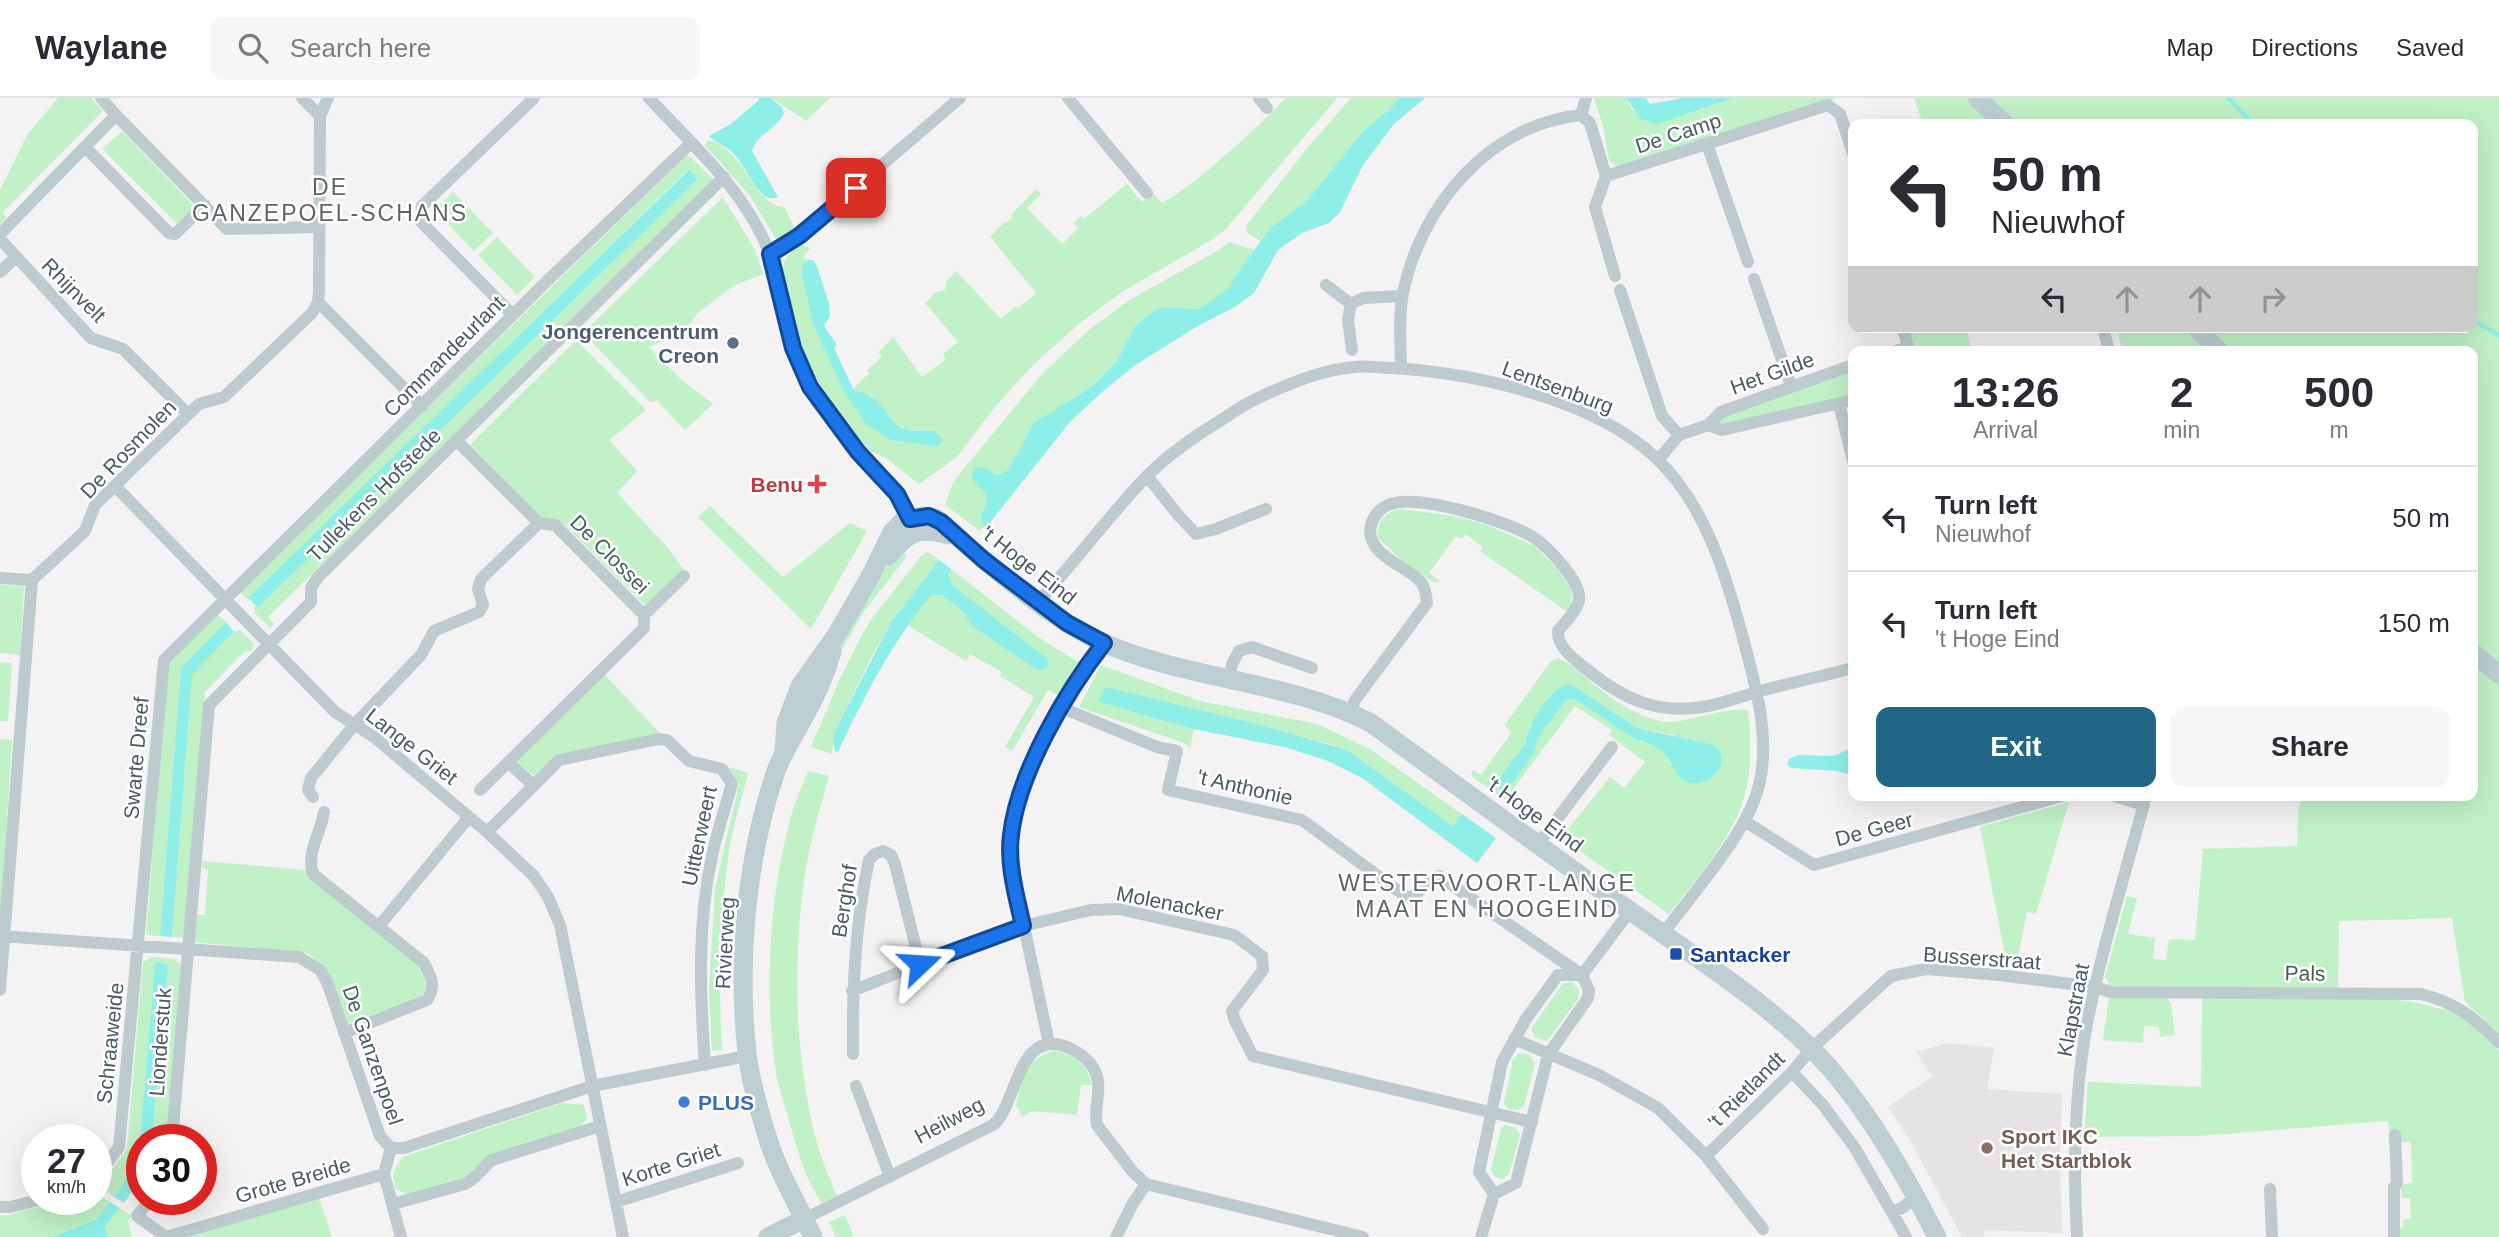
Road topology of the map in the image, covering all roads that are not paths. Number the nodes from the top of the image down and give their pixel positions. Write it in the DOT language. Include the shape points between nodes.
graph roads {
  1 [pos="101,98"];
  2 [pos="302,98"];
  3 [pos="328,98"];
  4 [pos="534,98"];
  5 [pos="649,98"];
  6 [pos="960,98"];
  7 [pos="1068,98"];
  8 [pos="1586,98"];
  9 [pos="1977,98"];
  10 [pos="116,115"];
  11 [pos="1581,115"];
  12 [pos="320,116"];
  13 [pos="2000,119"];
  14 [pos="1848,138"];
  15 [pos="691,143"];
  16 [pos="1707,144"];
  17 [pos="85,147"];
  18 [pos="1606,176"];
  19 [pos="724,177"];
  20 [pos="1147,193"];
  21 [pos="205,205"];
  22 [pos="319,227"];
  23 [pos="0,234"];
  24 [pos="0,239"];
  25 [pos="770,254"];
  26 [pos="15,258"];
  27 [pos="1748,262"];
  28 [pos="0,272"];
  29 [pos="1615,275"];
  30 [pos="1754,279"];
  31 [pos="1326,285"];
  32 [pos="1620,290"];
  33 [pos="1402,296"];
  34 [pos="317,302"];
  35 [pos="1351,304"];
  36 [pos="513,315"];
  37 [pos="2202,333"];
  38 [pos="2214,346"];
  39 [pos="1352,349"];
  40 [pos="1848,367"];
  41 [pos="1401,369"];
  42 [pos="1791,386"];
  43 [pos="1848,401"];
  44 [pos="1839,404"];
  45 [pos="422,406"];
  46 [pos="188,414"];
  47 [pos="1708,425"];
  48 [pos="1679,435"];
  49 [pos="456,440"];
  50 [pos="1848,441"];
  51 [pos="1658,460"];
  52 [pos="1147,476"];
  53 [pos="114,486"];
  54 [pos="1266,509"];
  55 [pos="539,523"];
  56 [pos="912,525"];
  57 [pos="684,576"];
  58 [pos="0,578"];
  59 [pos="33,580"];
  60 [pos="226,598"];
  61 [pos="1038,602"];
  62 [pos="644,615"];
  63 [pos="1104,643"];
  64 [pos="271,645"];
  65 [pos="2478,657"];
  66 [pos="1312,668"];
  67 [pos="1848,669"];
  68 [pos="2499,674"];
  69 [pos="1229,680"];
  70 [pos="1758,692"];
  71 [pos="1060,706"];
  72 [pos="1350,713"];
  73 [pos="355,724"];
  74 [pos="1612,747"];
  75 [pos="508,762"];
  76 [pos="533,785"];
  77 [pos="480,790"];
  78 [pos="313,797"];
  79 [pos="2044,801"];
  80 [pos="2145,801"];
  81 [pos="324,812"];
  82 [pos="469,817"];
  83 [pos="1746,822"];
  84 [pos="487,832"];
  85 [pos="1538,844"];
  86 [pos="1630,911"];
  87 [pos="379,926"];
  88 [pos="1023,926"];
  89 [pos="1663,934"];
  90 [pos="2,936"];
  91 [pos="139,946"];
  92 [pos="187,948"];
  93 [pos="920,964"];
  94 [pos="1582,975"];
  95 [pos="2095,987"];
  96 [pos="0,990"];
  97 [pos="852,991"];
  98 [pos="344,1033"];
  99 [pos="1514,1039"];
  100 [pos="2499,1042"];
  101 [pos="1049,1044"];
  102 [pos="1811,1049"];
  103 [pos="853,1054"];
  104 [pos="1548,1055"];
  105 [pos="747,1056"];
  106 [pos="705,1065"];
  107 [pos="1791,1072"];
  108 [pos="592,1086"];
  109 [pos="856,1086"];
  110 [pos="1492,1113"];
  111 [pos="1532,1122"];
  112 [pos="173,1124"];
  113 [pos="600,1126"];
  114 [pos="2395,1135"];
  115 [pos="391,1148"];
  116 [pos="112,1156"];
  117 [pos="1706,1156"];
  118 [pos="738,1163"];
  119 [pos="384,1174"];
  120 [pos="890,1177"];
  121 [pos="1146,1184"];
  122 [pos="2270,1189"];
  123 [pos="1494,1194"];
  124 [pos="1916,1197"];
  125 [pos="616,1202"];
  126 [pos="393,1204"];
  127 [pos="21,1205"];
  128 [pos="0,1208"];
  129 [pos="1892,1212"];
  130 [pos="138,1215"];
  131 [pos="799,1227"];
  132 [pos="1763,1229"];
  133 [pos="401,1237"];
  134 [pos="623,1237"];
  135 [pos="768,1237"];
  136 [pos="813,1237"];
  137 [pos="1116,1237"];
  138 [pos="1363,1237"];
  139 [pos="1481,1237"];
  140 [pos="1906,1237"];
  141 [pos="1937,1237"];
  142 [pos="2077,1237"];
  143 [pos="2272,1237"];
  144 [pos="2394,1237"];
  1 -- 10 [label="street"];
  2 -- 12 [label="street"];
  3 -- 12 [label="street"];
  4 -- 36 [label="street" via="422,206 421,222"];
  5 -- 15 [label="street"];
  6 -- 25 [label="street" via="799,236"];
  7 -- 20 [label="street"];
  8 -- 11 [label="street"];
  9 -- 13 [label="street"];
  10 -- 17 [label="street"];
  10 -- 21 [label="street"];
  11 -- 18 [label="street" via="1590,123"];
  11 -- 33 [label="street" via="1526,130 1481,157 1452,187 1428,223"];
  12 -- 22 [label="street"];
  14 -- 16 [label="street, De Camp" via="1840,114 1828,105"];
  15 -- 19 [label="street"];
  15 -- 36 [label="street, Commandeurlant"];
  16 -- 18 [label="street, De Camp"];
  16 -- 27 [label="street"];
  17 -- 21 [label="street" via="169,233 175,234"];
  17 -- 23 [label="street"];
  18 -- 29 [label="street" via="1595,206"];
  19 -- 25 [label="street" via="755,222"];
  19 -- 49 [label="street, Tullekens Hofstede"];
  21 -- 22 [label="street" via="228,229"];
  22 -- 34 [label="street"];
  24 -- 26 [label="street, Rhijnvelt"];
  25 -- 56 [label="street" via="793,348 810,387 858,452 897,494"];
  26 -- 28 [label="street"];
  26 -- 46 [label="street, Rhijnvelt" via="91,338 123,349"];
  30 -- 42 [label="street"];
  31 -- 35 [label="street"];
  32 -- 48 [label="street" via="1662,416"];
  33 -- 35 [label="street" via="1363,298"];
  33 -- 41 [label="street"];
  34 -- 45 [label="street"];
  34 -- 46 [label="street, De Rosmolen" via="312,313 224,397 199,404"];
  35 -- 39 [label="street"];
  36 -- 45 [label="street, Commandeurlant"];
  37 -- 38 [label="street"];
  40 -- 42 [label="street, Het Gilde"];
  41 -- 51 [label="street, Lentsenburg" via="1513,387 1595,416"];
  41 -- 52 [label="street, Lentsenburg" via="1356,366 1256,398 1199,433"];
  42 -- 47 [label="street, Het Gilde" via="1721,412"];
  43 -- 44 [label="street, Het Gilde"];
  44 -- 47 [label="street, Het Gilde" via="1722,430"];
  44 -- 50 [label="street"];
  45 -- 60 [label="street, Commandeurlant"];
  46 -- 53 [label="street, De Rosmolen"];
  47 -- 48 [label="street, Het Gilde"];
  48 -- 51 [label="street"];
  49 -- 55 [label="street, De Clossei"];
  49 -- 64 [label="street, Tullekens Hofstede" via="318,577 311,588 311,602"];
  51 -- 70 [label="street, Lentsenburg" via="1689,498 1707,532"];
  52 -- 54 [label="street" via="1196,534"];
  52 -- 61 [label="street, Lentsenburg"];
  53 -- 59 [label="street, De Rosmolen" via="95,505 85,531"];
  53 -- 60 [label="street, Lange Griet"];
  55 -- 62 [label="street, De Clossei" via="555,525"];
  55 -- 73 [label="street" via="481,579 478,589 483,605 479,612 434,631 421,655"];
  56 -- 61 [label="street, 't Hoge Eind" via="923,516 935,519"];
  56 -- 105 [label="street, Rivierweg" via="902,522 892,532 837,634 828,666 783,752 763,816 745,943"];
  57 -- 62 [label="street, De Clossei"];
  58 -- 59 [label="street"];
  59 -- 90 [label="street"];
  60 -- 64 [label="street, Lange Griet"];
  60 -- 91 [label="street, Swarte Dreef" via="164,660"];
  61 -- 63 [label="street, 't Hoge Eind"];
  62 -- 75 [label="street, De Clossei" via="644,628"];
  63 -- 69 [label="street, 't Hoge Eind" via="1153,662"];
  63 -- 71 [label="street"];
  64 -- 73 [label="street, Lange Griet" via="335,712"];
  64 -- 92 [label="street, Tullekens Hofstede" via="209,705"];
  65 -- 68 [label="street"];
  66 -- 69 [label="street" via="1252,647 1239,650"];
  67 -- 70 [label="street"];
  69 -- 72 [label="street, 't Hoge Eind"];
  70 -- 72 [label="street" via="1681,709 1630,699 1595,677 1560,643 1558,631 1575,609 1579,591 1564,567 1533,537 1487,517 1404,502 1387,505 1376,515 1373,541 1398,567 1418,578 1427,603"];
  70 -- 83 [label="street, Lentsenburg" via="1764,750 1760,782"];
  71 -- 88 [label="street" via="1020,793 1010,838"];
  71 -- 94 [label="street, 't Anthonie" via="1177,751 1168,790 1301,820 1408,898 1439,876"];
  72 -- 85 [label="street, 't Hoge Eind" via="1371,723"];
  73 -- 78 [label="street" via="311,778 308,790"];
  73 -- 82 [label="street, Lange Griet"];
  74 -- 85 [label="street"];
  75 -- 76 [label="street"];
  75 -- 77 [label="street, De Clossei"];
  76 -- 84 [label="street, Uitterweert"];
  76 -- 106 [label="street, Uitterweert" via="559,760 659,739 667,740 689,761 722,769 732,784 712,855 700,940"];
  79 -- 83 [label="street, De Geer" via="1814,865"];
  80 -- 95 [label="street, Klapstraat"];
  81 -- 87 [label="street" via="310,860 313,874 317,882"];
  82 -- 84 [label="street, Lange Griet"];
  82 -- 87 [label="street"];
  83 -- 89 [label="street, Lentsenburg"];
  84 -- 108 [label="street, Lange Griet" via="534,876 560,925"];
  85 -- 86 [label="street, 't Hoge Eind"];
  86 -- 89 [label="street, 't Hoge Eind"];
  86 -- 94 [label="street"];
  87 -- 98 [label="street" via="424,963 433,991 427,1000"];
  88 -- 93 [label="street, Molenacker"];
  88 -- 101 [label="street"];
  88 -- 110 [label="street, Molenacker" via="1091,910 1119,909 1234,935 1262,956 1263,970 1232,1011 1253,1056"];
  89 -- 102 [label="street, 't Hoge Eind" via="1771,1013"];
  90 -- 91 [label="street, De Ganzenpoel"];
  90 -- 96 [label="street"];
  91 -- 92 [label="street, De Ganzenpoel"];
  91 -- 116 [label="street, Schraaweide" via="119,1147"];
  92 -- 98 [label="street, De Ganzenpoel" via="299,957 320,970"];
  92 -- 112 [label="street, Lionderstuk"];
  93 -- 97 [label="street"];
  93 -- 97 [label="street, Berghof" via="895,864 883,851 869,860"];
  94 -- 99 [label="street" via="1558,975"];
  94 -- 104 [label="street" via="1588,998"];
  95 -- 100 [label="street, Pals" via="2111,992 2421,994 2453,1004"];
  95 -- 102 [label="street, Busserstraat" via="1926,969 1891,976"];
  95 -- 142 [label="street, Klapstraat" via="2076,1110"];
  97 -- 103 [label="street, Berghof"];
  98 -- 115 [label="street, De Ganzenpoel" via="380,1136"];
  99 -- 104 [label="street"];
  99 -- 110 [label="street" via="1503,1062"];
  101 -- 120 [label="street, Heilweg" via="1032,1053 1019,1071 998,1121"];
  101 -- 121 [label="street" via="1068,1047 1090,1063 1099,1083 1097,1125"];
  102 -- 107 [label="street, 't Rietlandt"];
  102 -- 124 [label="street, 't Hoge Eind" via="1866,1115"];
  104 -- 111 [label="street"];
  104 -- 117 [label="street, 't Rietlandt" via="1599,1075 1658,1108"];
  105 -- 106 [label="street, De Ganzenpoel"];
  105 -- 131 [label="street, Rivierweg" via="767,1138 768,1163"];
  106 -- 108 [label="street, De Ganzenpoel"];
  107 -- 117 [label="street, 't Rietlandt"];
  107 -- 129 [label="street" via="1855,1148"];
  108 -- 113 [label="street, Korte Griet"];
  108 -- 115 [label="street, De Ganzenpoel"];
  109 -- 120 [label="street"];
  110 -- 111 [label="street"];
  110 -- 123 [label="street" via="1479,1172"];
  111 -- 123 [label="street" via="1516,1183"];
  113 -- 125 [label="street, Korte Griet"];
  113 -- 126 [label="street" via="492,1160 465,1184"];
  114 -- 144 [label="street"];
  115 -- 119 [label="street, Grote Breide"];
  117 -- 132 [label="street, 't Rietlandt"];
  118 -- 125 [label="street, Korte Griet"];
  119 -- 126 [label="street, Grote Breide"];
  119 -- 130 [label="street, Grote Breide" via="166,1237"];
  120 -- 131 [label="street, Heilweg"];
  121 -- 137 [label="street"];
  121 -- 138 [label="street"];
  122 -- 143 [label="street"];
  123 -- 139 [label="street"];
  124 -- 129 [label="street"];
  124 -- 141 [label="street, 't Hoge Eind"];
  125 -- 134 [label="street, Korte Griet"];
  126 -- 133 [label="street, Grote Breide"];
  127 -- 128 [label="street"];
  129 -- 140 [label="street"];
  131 -- 135 [label="street, Heilweg"];
  131 -- 136 [label="street, Rivierweg"];
}
